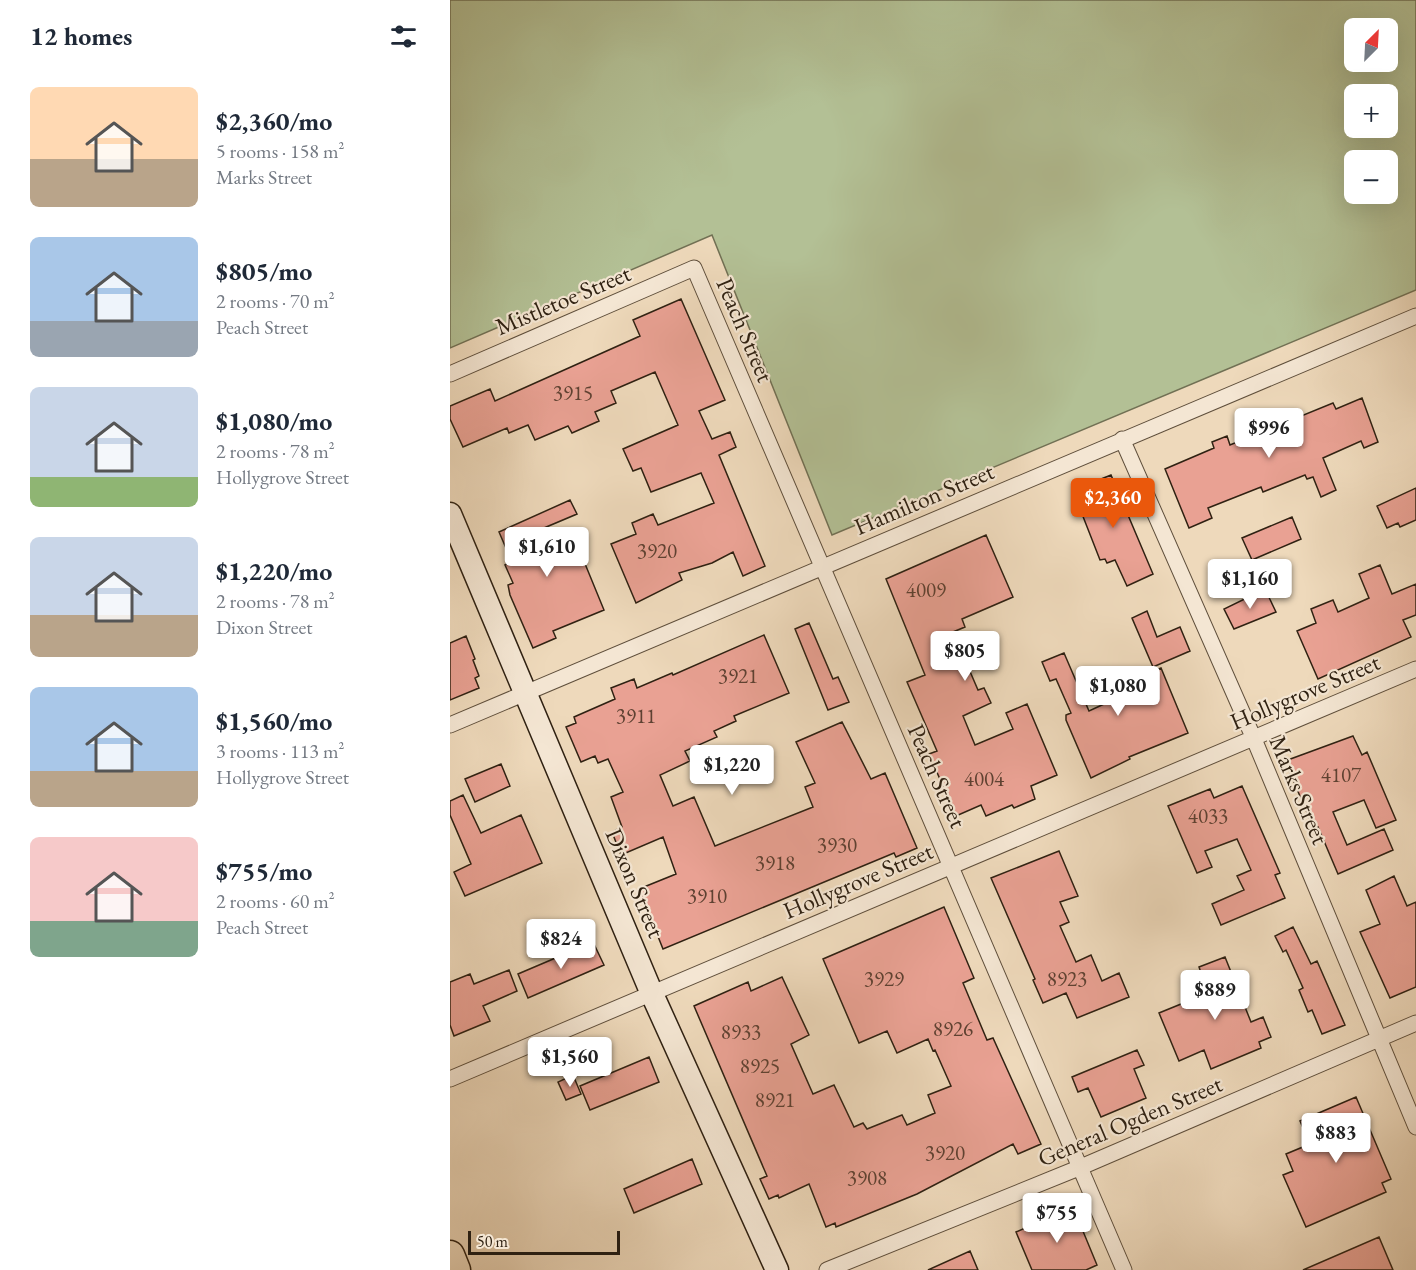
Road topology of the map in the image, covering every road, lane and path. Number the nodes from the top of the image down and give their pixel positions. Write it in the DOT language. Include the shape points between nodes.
graph roads {
  1 [pos="694,268"];
  2 [pos="1416,316"];
  3 [pos="450,374"];
  4 [pos="1122,439"];
  5 [pos="450,514"];
  6 [pos="821,567"];
  7 [pos="1416,669"];
  8 [pos="524,692"];
  9 [pos="450,725"];
  10 [pos="1254,739"];
  11 [pos="952,865"];
  12 [pos="652,994"];
  13 [pos="1416,1023"];
  14 [pos="1379,1040"];
  15 [pos="450,1079"];
  16 [pos="1416,1127"];
  17 [pos="1081,1167"];
  18 [pos="450,1255"];
  19 [pos="456,1270"];
  20 [pos="777,1270"];
  21 [pos="827,1270"];
  22 [pos="1124,1270"];
  1 -- 3 [label="street, Mistletoe Street"];
  1 -- 6 [label="street, Peach Street"];
  2 -- 4 [label="street, Hamilton Street"];
  4 -- 6 [label="street, Hamilton Street"];
  4 -- 10 [label="street, Marks Street"];
  5 -- 8 [label="street, Dixon Street"];
  6 -- 8 [label="street, Hamilton Street"];
  6 -- 11 [label="street, Peach Street"];
  7 -- 10 [label="street, Hollygrove Street"];
  8 -- 9 [label="street, Hamilton Street"];
  8 -- 12 [label="street, Dixon Street"];
  10 -- 11 [label="street, Hollygrove Street"];
  10 -- 14 [label="street, Marks Street"];
  11 -- 12 [label="street, Hollygrove Street"];
  11 -- 17 [label="street, Peach Street"];
  12 -- 15 [label="street, Hollygrove Street"];
  12 -- 20 [label="street, Dixon Street"];
  13 -- 14 [label="street, General Ogden Street"];
  14 -- 16 [label="street, Marks Street"];
  14 -- 17 [label="street, General Ogden Street"];
  17 -- 21 [label="street, General Ogden Street"];
  17 -- 22 [label="street, Peach Street"];
  18 -- 19 [label="highway"];
}
